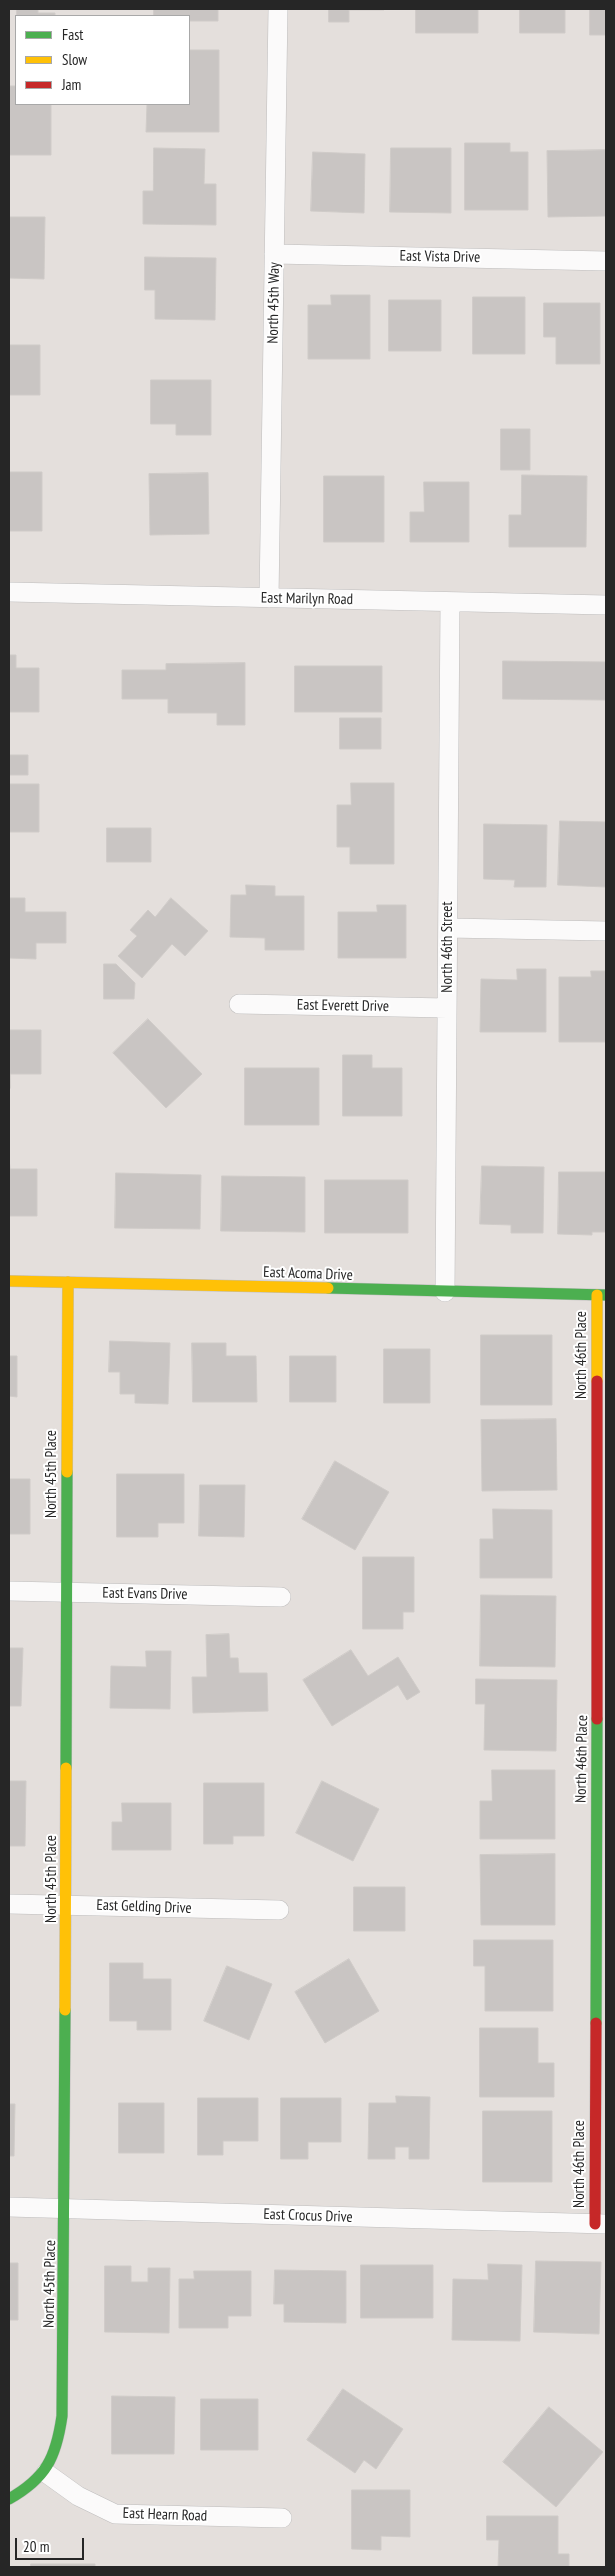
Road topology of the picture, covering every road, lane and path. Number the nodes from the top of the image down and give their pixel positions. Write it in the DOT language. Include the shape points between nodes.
graph roads {
  1 [pos="278,9"];
  2 [pos="274,254"];
  3 [pos="606,261"];
  4 [pos="9,592"];
  5 [pos="269,598"];
  6 [pos="450,602"];
  7 [pos="606,605"];
  8 [pos="448,928"];
  9 [pos="606,931"];
  10 [pos="239,1004"];
  11 [pos="447,1008"];
  12 [pos="9,1281"];
  13 [pos="68,1282"];
  14 [pos="445,1292"];
  15 [pos="601,1295"];
  16 [pos="9,1591"];
  17 [pos="67,1592"];
  18 [pos="281,1597"];
  19 [pos="602,1610"];
  20 [pos="9,1904"];
  21 [pos="67,1905"];
  22 [pos="279,1910"];
  23 [pos="601,1922"];
  24 [pos="9,2207"];
  25 [pos="66,2209"];
  26 [pos="600,2224"];
  27 [pos="46,2473"];
  28 [pos="9,2499"];
  29 [pos="282,2518"];
  1 -- 2 [label="street, North 45th Way"];
  2 -- 3 [label="street, East Vista Drive"];
  2 -- 5 [label="street, North 45th Way"];
  4 -- 5 [label="street, East Marilyn Road"];
  5 -- 6 [label="street, East Marilyn Road"];
  6 -- 7 [label="street, East Marilyn Road"];
  6 -- 8 [label="street, North 46th Street"];
  8 -- 9 [label="street"];
  8 -- 11 [label="street, North 46th Street"];
  10 -- 11 [label="street, East Everett Drive"];
  11 -- 14 [label="street, North 46th Street"];
  12 -- 13 [label="street, East Acoma Drive"];
  13 -- 14 [label="street, East Acoma Drive"];
  13 -- 17 [label="street, North 45th Place"];
  14 -- 15 [label="street, East Acoma Drive"];
  15 -- 19 [label="street, North 46th Place"];
  16 -- 17 [label="street, East Evans Drive"];
  17 -- 18 [label="street, East Evans Drive"];
  17 -- 21 [label="street, North 45th Place"];
  19 -- 23 [label="street, North 46th Place"];
  20 -- 21 [label="street, East Gelding Drive"];
  21 -- 22 [label="street, East Gelding Drive"];
  21 -- 25 [label="street, North 45th Place"];
  23 -- 26 [label="street, North 46th Place"];
  24 -- 25 [label="street, East Crocus Drive"];
  25 -- 26 [label="street, East Crocus Drive"];
  25 -- 27 [label="street, North 45th Place" via="62,2426 56,2452"];
  27 -- 28 [label="street"];
  27 -- 29 [label="street, East Hearn Road" via="78,2496 115,2514"];
}
